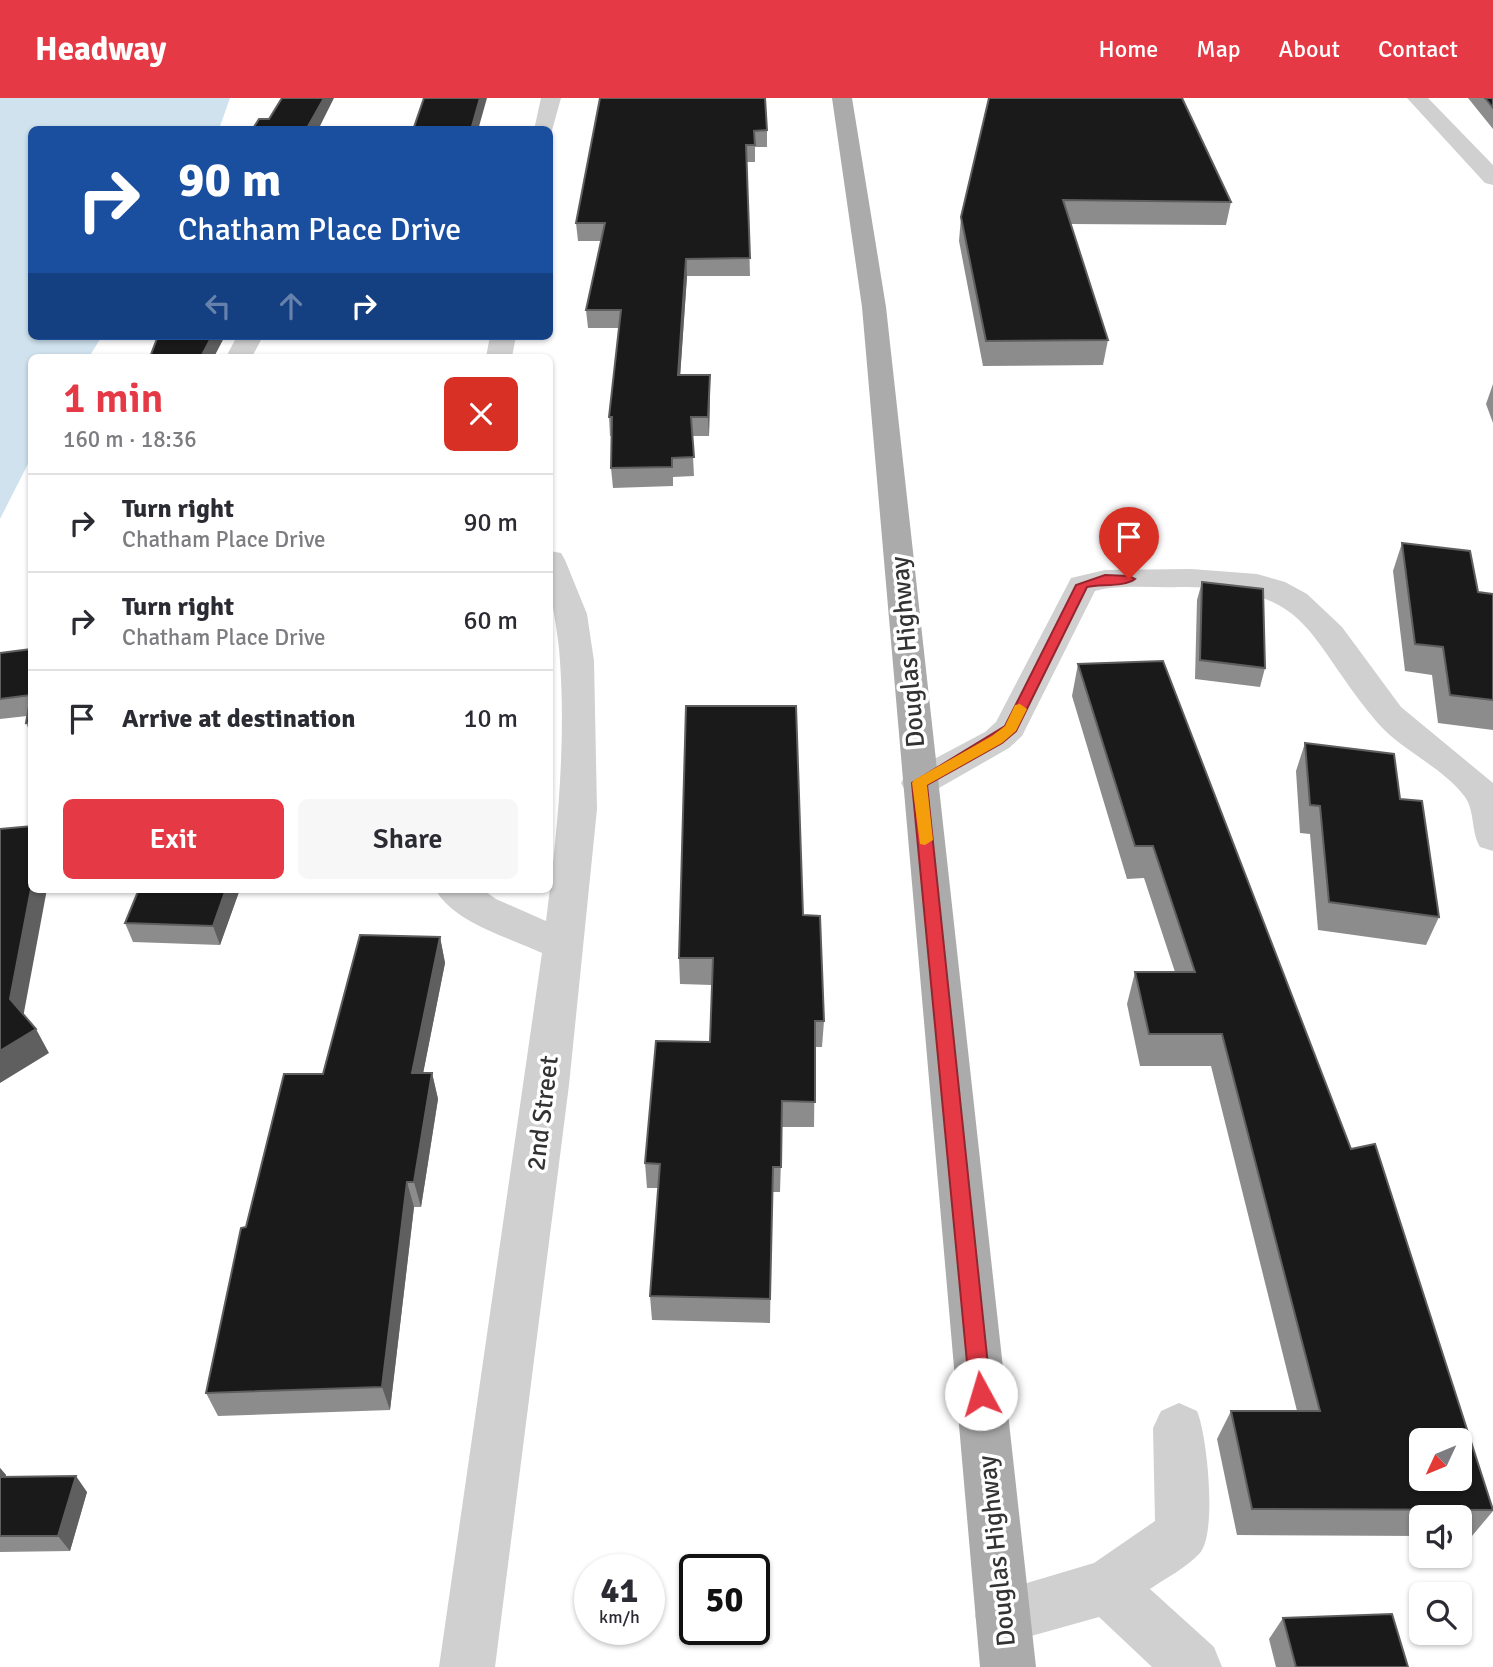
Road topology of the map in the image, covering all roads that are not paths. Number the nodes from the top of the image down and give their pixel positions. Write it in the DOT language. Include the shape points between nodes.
graph roads {
  1 [pos="551,98"];
  2 [pos="842,98"];
  3 [pos="1417,98"];
  4 [pos="545,126"];
  5 [pos="1493,178"];
  6 [pos="553,568"];
  7 [pos="919,783"];
  8 [pos="1493,838"];
  9 [pos="460,893"];
  10 [pos="562,945"];
  11 [pos="1180,1427"];
  12 [pos="1107,1587"];
  13 [pos="1003,1616"];
  14 [pos="467,1667"];
  15 [pos="1008,1667"];
  16 [pos="1194,1667"];
  1 -- 4 [label="street"];
  2 -- 7 [label="main road, Douglas Highway" via="874,307"];
  3 -- 5 [label="street"];
  6 -- 10 [label="street, 2nd Street" via="571,614 580,709 579,809"];
  7 -- 8 [label="street" via="997,740 1010,728 1082,585 1105,579 1248,581 1276,589 1321,623 1384,709 1483,796"];
  7 -- 13 [label="main road, Douglas Highway"];
  9 -- 10 [label="street" via="482,909"];
  10 -- 14 [label="street, 2nd Street"];
  11 -- 12 [label="street" via="1182,1534"];
  12 -- 13 [label="street"];
  12 -- 16 [label="street"];
  13 -- 15 [label="main road, Douglas Highway"];
}
